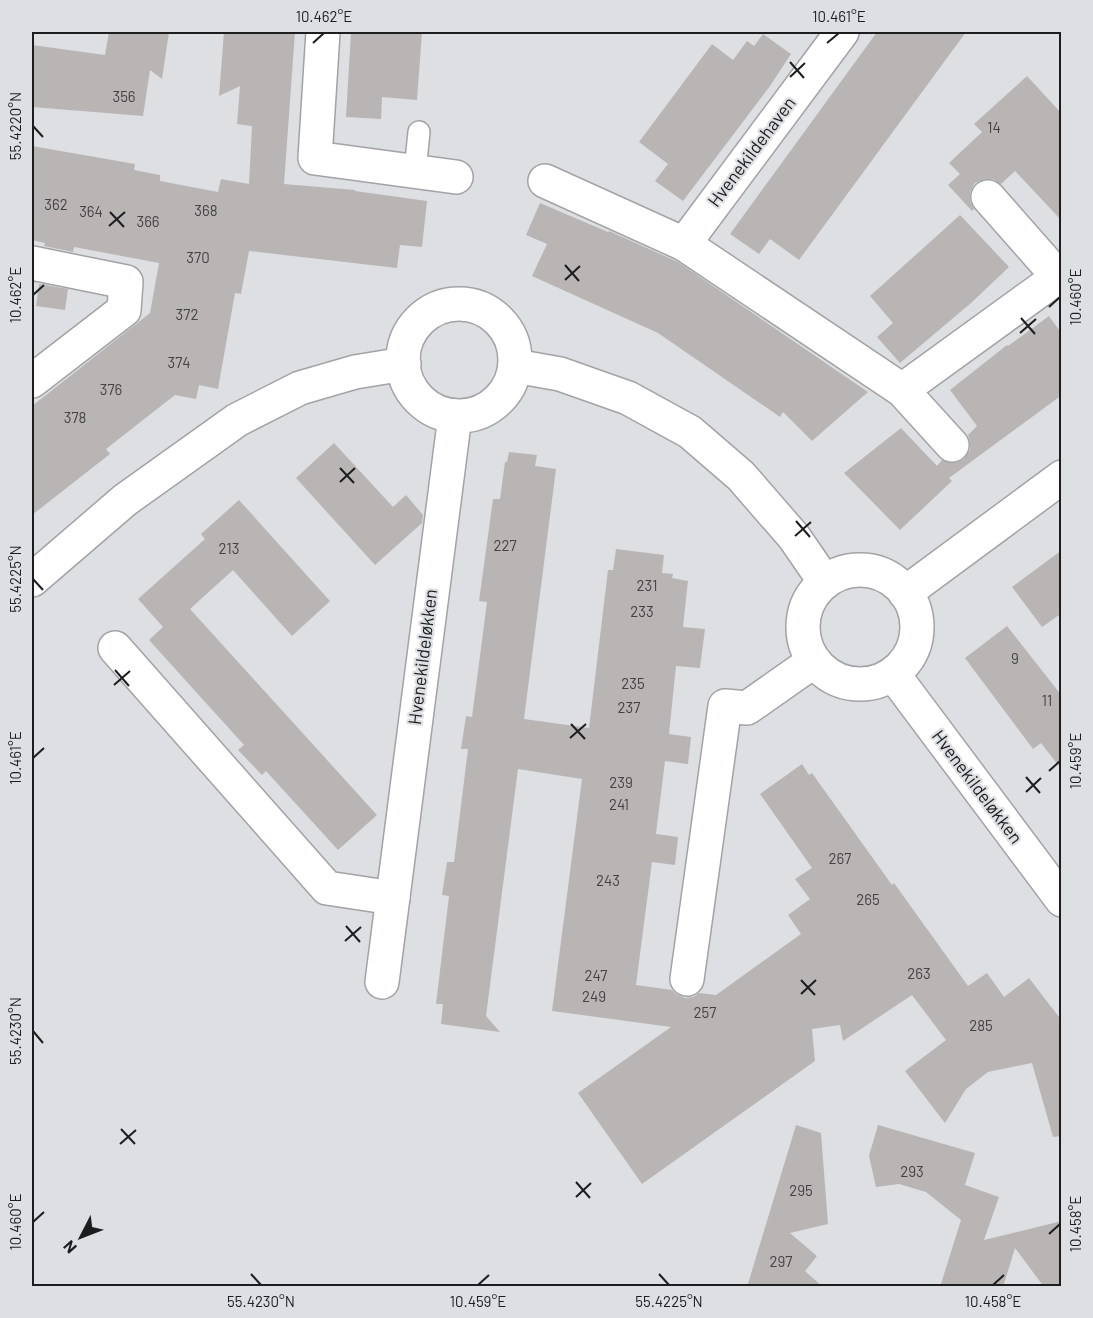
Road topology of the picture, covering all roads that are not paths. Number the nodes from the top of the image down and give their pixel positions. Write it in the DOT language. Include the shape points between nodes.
graph roads {
  1 [pos="323,32"];
  2 [pos="842,32"];
  3 [pos="419,132"];
  4 [pos="415,171"];
  5 [pos="456,177"];
  6 [pos="545,181"];
  7 [pos="988,197"];
  8 [pos="684,244"];
  9 [pos="32,263"];
  10 [pos="1060,279"];
  11 [pos="404,364"];
  12 [pos="515,366"];
  13 [pos="32,381"];
  14 [pos="902,390"];
  15 [pos="455,416"];
  16 [pos="952,444"];
  17 [pos="1062,477"];
  18 [pos="32,580"];
  19 [pos="825,582"];
  20 [pos="905,593"];
  21 [pos="115,648"];
  22 [pos="814,662"];
  23 [pos="893,674"];
  24 [pos="393,898"];
  25 [pos="1062,900"];
  26 [pos="687,979"];
  27 [pos="382,982"];
  1 -- 4 [label="street" via="315,158"];
  2 -- 8 [label="street, Hvenekildehaven"];
  3 -- 4 [label="lane"];
  4 -- 5 [label="street"];
  6 -- 8 [label="street"];
  7 -- 10 [label="street"];
  8 -- 14 [label="street"];
  9 -- 13 [label="street" via="126,282 124,310"];
  10 -- 14 [label="street"];
  11 -- 12 [label="street" via="410,332 435,309 451,304 484,310 498,319 514,349"];
  11 -- 15 [label="street" via="411,387 426,405"];
  11 -- 18 [label="street" via="355,372 300,388 237,420 125,500"];
  12 -- 15 [label="street" via="501,397 488,408 472,415"];
  12 -- 19 [label="street" via="560,374 628,398 690,432 741,476 794,537"];
  14 -- 16 [label="street"];
  15 -- 24 [label="street, Hvenekildeløkken"];
  17 -- 20 [label="street"];
  19 -- 20 [label="street" via="858,570 876,573"];
  19 -- 22 [label="street" via="805,610 806,646"];
  20 -- 23 [label="street" via="914,609 917,627 906,661"];
  21 -- 24 [label="street" via="327,888"];
  22 -- 23 [label="street" via="842,682 877,682"];
  22 -- 26 [label="street" via="747,708 725,706"];
  23 -- 25 [label="street, Hvenekildeløkken"];
  24 -- 27 [label="street, Hvenekildeløkken"];
}
